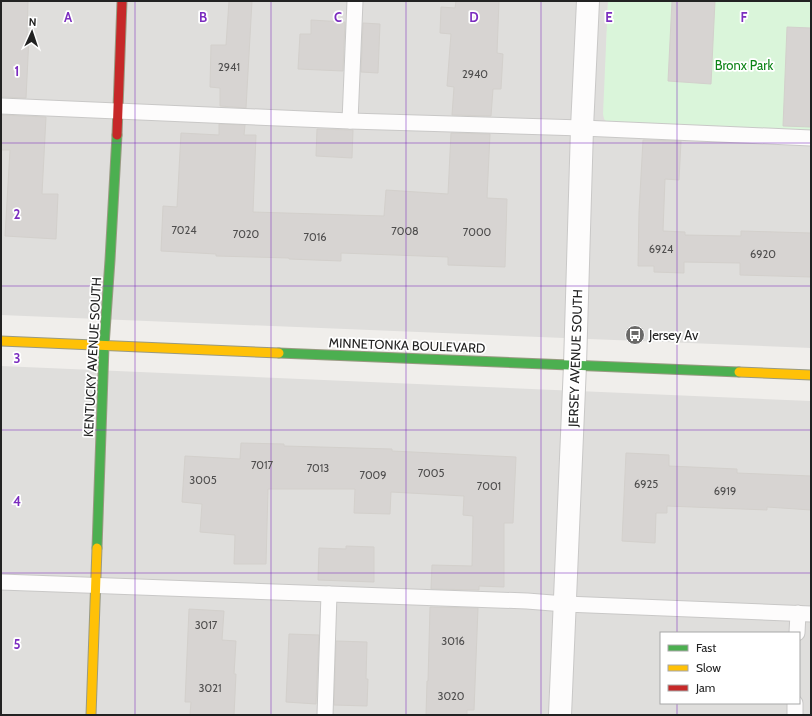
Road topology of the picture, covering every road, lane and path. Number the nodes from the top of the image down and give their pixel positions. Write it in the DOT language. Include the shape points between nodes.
graph roads {
  1 [pos="122,1"];
  2 [pos="355,1"];
  3 [pos="588,1"];
  4 [pos="1,106"];
  5 [pos="118,111"];
  6 [pos="350,121"];
  7 [pos="582,128"];
  8 [pos="811,138"];
  9 [pos="1,341"];
  10 [pos="104,346"];
  11 [pos="575,364"];
  12 [pos="811,375"];
  13 [pos="1,582"];
  14 [pos="96,586"];
  15 [pos="329,594"];
  16 [pos="564,604"];
  17 [pos="804,614"];
  18 [pos="797,632"];
  19 [pos="795,704"];
  20 [pos="91,715"];
  21 [pos="325,715"];
  22 [pos="560,715"];
  23 [pos="795,715"];
  1 -- 5 [label="main road, KENTUCKY AVENUE SOUTH"];
  2 -- 6 [label="lane"];
  3 -- 7 [label="street, JERSEY AVENUE SOUTH"];
  4 -- 5 [label="lane"];
  5 -- 6 [label="lane"];
  5 -- 10 [label="main road, KENTUCKY AVENUE SOUTH"];
  6 -- 7 [label="lane"];
  7 -- 8 [label="lane"];
  7 -- 11 [label="street, JERSEY AVENUE SOUTH"];
  9 -- 10 [label="main road, MINNETONKA BOULEVARD"];
  10 -- 11 [label="main road, MINNETONKA BOULEVARD"];
  10 -- 14 [label="main road, KENTUCKY AVENUE SOUTH"];
  11 -- 12 [label="main road, MINNETONKA BOULEVARD"];
  11 -- 16 [label="street, JERSEY AVENUE SOUTH"];
  13 -- 14 [label="lane"];
  14 -- 15 [label="lane"];
  14 -- 20 [label="main road, KENTUCKY AVENUE SOUTH"];
  15 -- 16 [label="lane"];
  15 -- 21 [label="lane"];
  16 -- 17 [label="lane"];
  16 -- 22 [label="street, JERSEY AVENUE SOUTH"];
  17 -- 18 [label="lane"];
  19 -- 23 [label="lane"];
}
